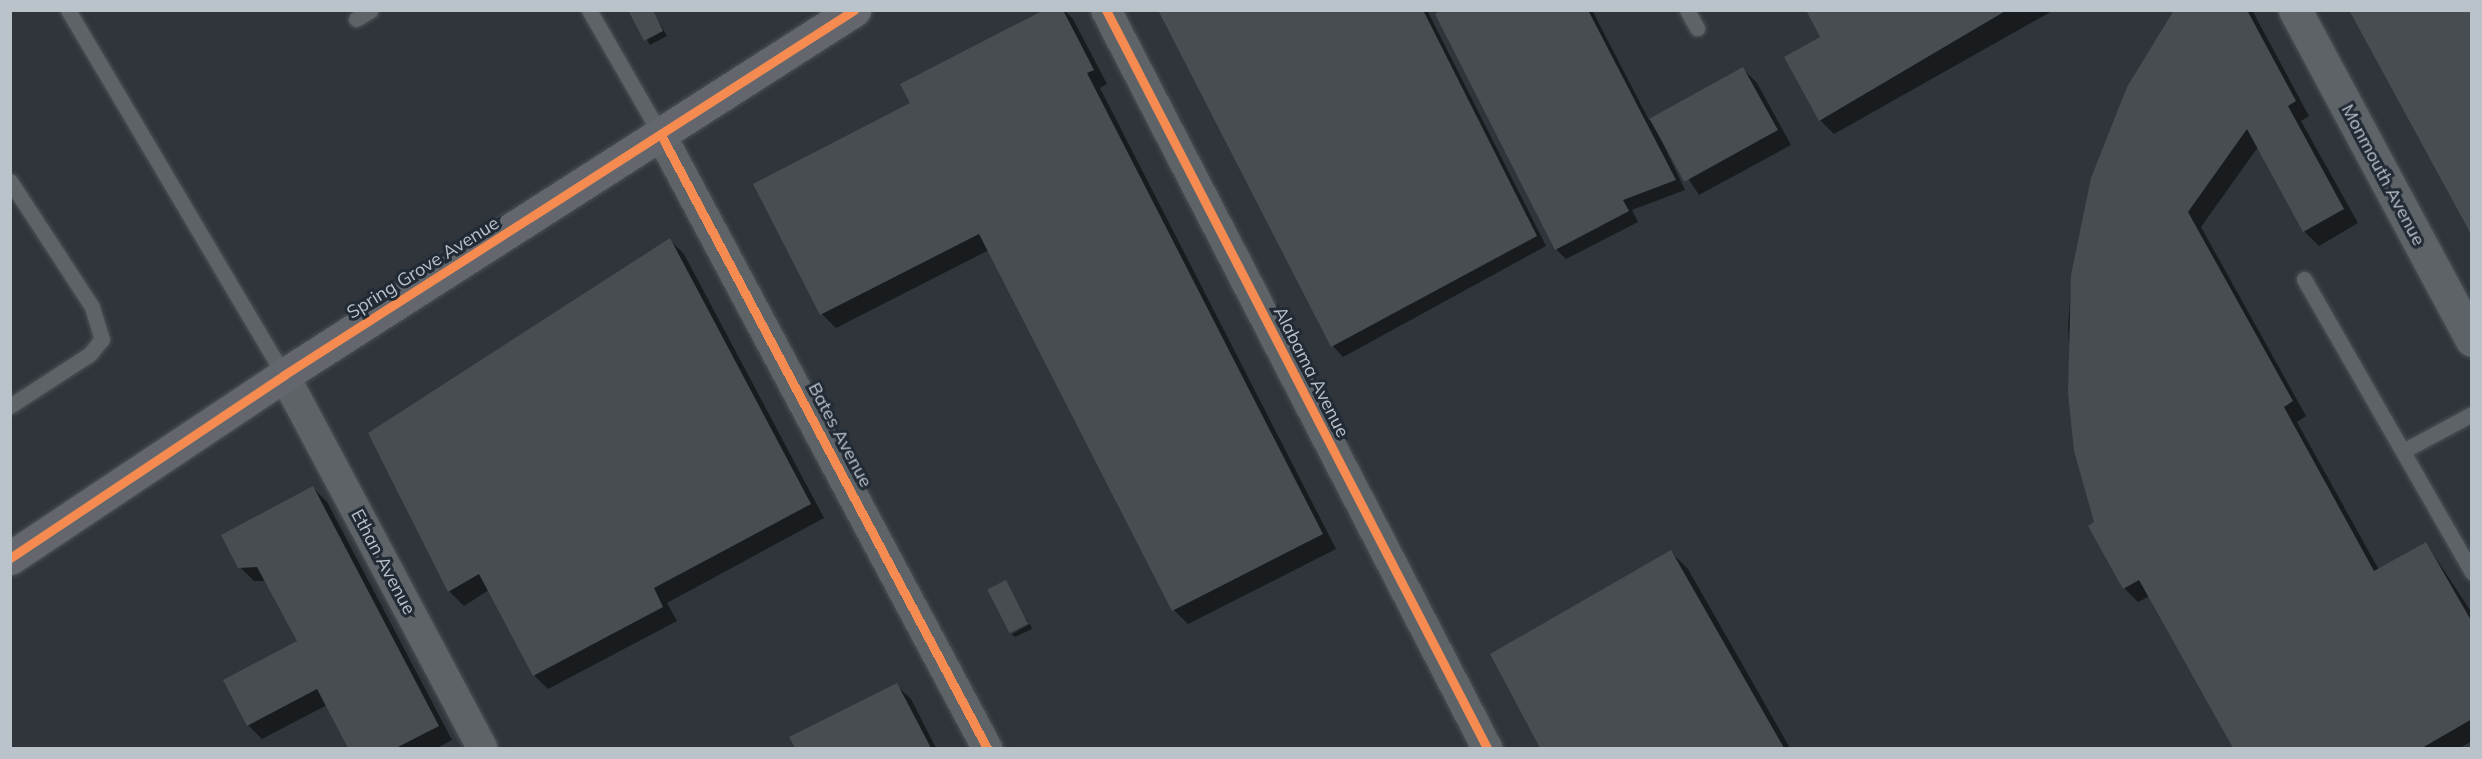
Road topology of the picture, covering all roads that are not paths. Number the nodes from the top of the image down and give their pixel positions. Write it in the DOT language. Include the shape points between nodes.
graph roads {
  1 [pos="68,10"];
  2 [pos="371,10"];
  3 [pos="589,10"];
  4 [pos="854,10"];
  5 [pos="1106,10"];
  6 [pos="1687,10"];
  7 [pos="2295,10"];
  8 [pos="357,19"];
  9 [pos="1696,28"];
  10 [pos="662,137"];
  11 [pos="10,181"];
  12 [pos="2304,279"];
  13 [pos="2472,340"];
  14 [pos="284,375"];
  15 [pos="10,406"];
  16 [pos="2472,414"];
  17 [pos="2403,451"];
  18 [pos="10,558"];
  19 [pos="2472,572"];
  20 [pos="482,748"];
  21 [pos="987,748"];
  22 [pos="1487,748"];
  1 -- 14 [label="lane"];
  2 -- 8 [label="lane"];
  3 -- 10 [label="lane"];
  4 -- 10 [label="main road, Spring Grove Avenue"];
  5 -- 22 [label="street, Alabama Avenue"];
  6 -- 9 [label="lane"];
  7 -- 13 [label="street, Monmouth Avenue"];
  10 -- 14 [label="main road, Spring Grove Avenue"];
  10 -- 21 [label="street, Bates Avenue"];
  11 -- 15 [label="lane" via="92,307 102,339 90,354"];
  12 -- 17 [label="lane"];
  14 -- 18 [label="main road, Spring Grove Avenue"];
  14 -- 20 [label="street, Ethan Avenue"];
  16 -- 17 [label="lane"];
  17 -- 19 [label="lane"];
}
